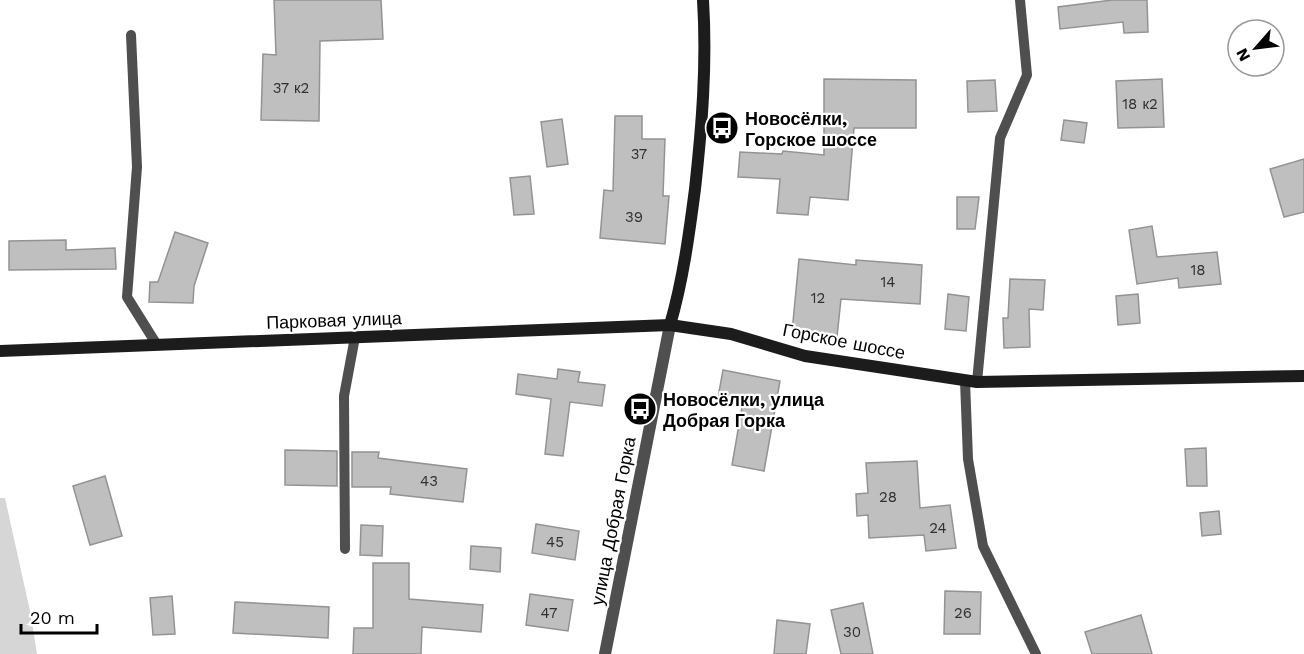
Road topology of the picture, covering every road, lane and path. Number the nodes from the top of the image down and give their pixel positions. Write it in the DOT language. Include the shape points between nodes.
graph roads {
  1 [pos="703,0"];
  2 [pos="1020,0"];
  3 [pos="131,35"];
  4 [pos="670,325"];
  5 [pos="355,337"];
  6 [pos="157,345"];
  7 [pos="0,351"];
  8 [pos="1304,376"];
  9 [pos="971,381"];
  10 [pos="345,549"];
  11 [pos="605,654"];
  12 [pos="1036,654"];
  1 -- 4 [label="main road" via="702,133 686,257"];
  2 -- 9 [label="lane" via="1027,75 1000,138"];
  3 -- 6 [label="lane" via="137,167 127,297"];
  4 -- 5 [label="main road, Парковая улица"];
  4 -- 9 [label="main road, Горское шоссе" via="731,334 805,356"];
  4 -- 11 [label="street, улица Добрая Горка"];
  5 -- 6 [label="main road, Парковая улица"];
  5 -- 10 [label="lane" via="344,396"];
  6 -- 7 [label="main road, Парковая улица"];
  8 -- 9 [label="main road, Горское шоссе"];
  9 -- 12 [label="lane" via="968,459 983,546"];
}
